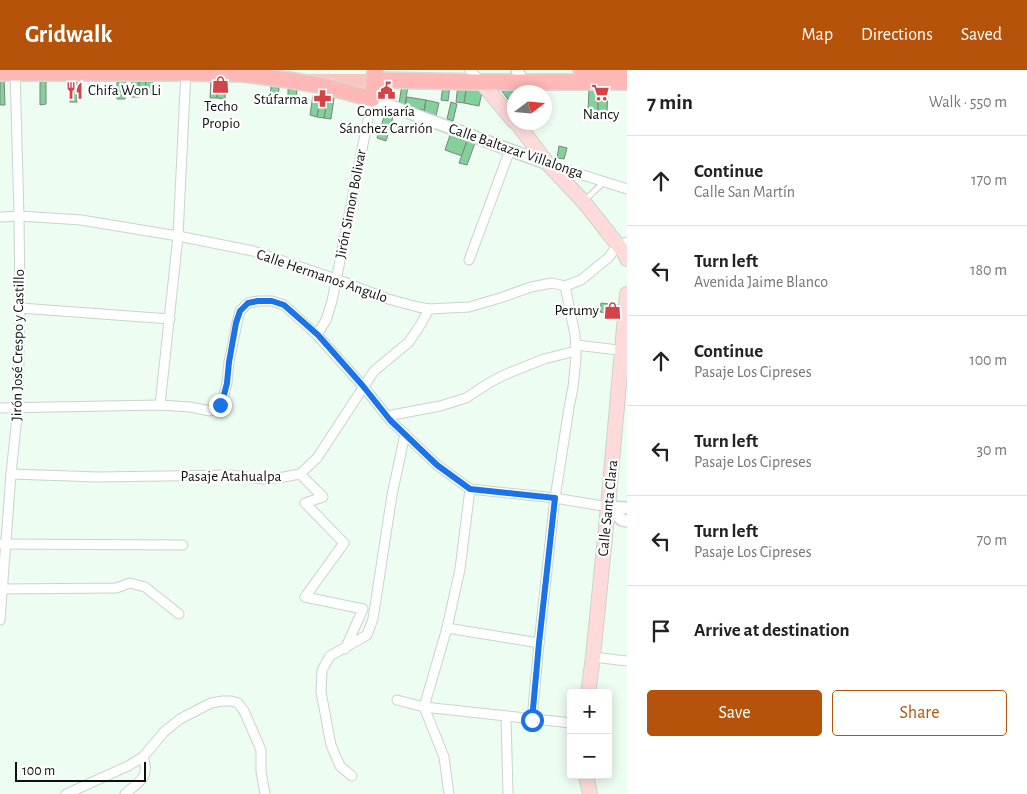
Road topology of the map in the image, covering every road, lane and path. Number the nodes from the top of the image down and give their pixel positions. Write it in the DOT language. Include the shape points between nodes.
graph roads {
  1 [pos="470,70"];
  2 [pos="581,70"];
  3 [pos="186,71"];
  4 [pos="627,71"];
  5 [pos="10,72"];
  6 [pos="375,75"];
  7 [pos="520,76"];
  8 [pos="481,82"];
  9 [pos="627,82"];
  10 [pos="372,100"];
  11 [pos="507,113"];
  12 [pos="522,130"];
  13 [pos="526,134"];
  14 [pos="511,151"];
  15 [pos="548,164"];
  16 [pos="604,182"];
  17 [pos="627,189"];
  18 [pos="583,202"];
  19 [pos="19,216"];
  20 [pos="0,217"];
  21 [pos="178,236"];
  22 [pos="622,244"];
  23 [pos="627,258"];
  24 [pos="470,260"];
  25 [pos="336,280"];
  26 [pos="565,286"];
  27 [pos="627,294"];
  28 [pos="20,308"];
  29 [pos="429,309"];
  30 [pos="170,319"];
  31 [pos="318,335"];
  32 [pos="576,348"];
  33 [pos="625,351"];
  34 [pos="363,386"];
  35 [pos="160,405"];
  36 [pos="18,407"];
  37 [pos="0,408"];
  38 [pos="388,416"];
  39 [pos="405,434"];
  40 [pos="11,474"];
  41 [pos="300,474"];
  42 [pos="470,489"];
  43 [pos="555,498"];
  44 [pos="608,507"];
  45 [pos="627,508"];
  46 [pos="627,521"];
  47 [pos="3,544"];
  48 [pos="183,545"];
  49 [pos="3,590"];
  50 [pos="179,614"];
  51 [pos="0,620"];
  52 [pos="447,628"];
  53 [pos="539,643"];
  54 [pos="345,649"];
  55 [pos="593,658"];
  56 [pos="627,661"];
  57 [pos="589,689"];
  58 [pos="397,700"];
  59 [pos="424,706"];
  60 [pos="506,716"];
  61 [pos="532,720"];
  62 [pos="567,724"];
  63 [pos="143,758"];
  64 [pos="352,776"];
  65 [pos="587,779"];
  66 [pos="66,794"];
  67 [pos="125,794"];
  68 [pos="265,794"];
  69 [pos="449,794"];
  70 [pos="508,794"];
  71 [pos="590,794"];
  1 -- 8 [label="street"];
  2 -- 4 [label="main road"];
  3 -- 5 [label="main road"];
  3 -- 10 [label="main road" via="288,80 325,86"];
  3 -- 21 [label="street"];
  5 -- 19 [label="street, Jirón José Crespo y Castillo"];
  6 -- 8 [label="main road"];
  6 -- 10 [label="main road, Jirón Simon Bolivar"];
  7 -- 8 [label="main road"];
  7 -- 9 [label="main road"];
  8 -- 11 [label="main road"];
  10 -- 14 [label="street, Calle Baltazar Villalonga"];
  10 -- 25 [label="street, Jirón Simon Bolivar"];
  12 -- 13 [label="main road"];
  13 -- 14 [label="street"];
  13 -- 15 [label="main road"];
  14 -- 15 [label="street, Calle Baltazar Villalonga"];
  14 -- 24 [label="street"];
  15 -- 16 [label="street, Calle Baltazar Villalonga"];
  15 -- 18 [label="main road"];
  16 -- 17 [label="street, Calle Baltazar Villalonga"];
  16 -- 18 [label="lane, Calle Baltazar Villalonga"];
  18 -- 22 [label="main road"];
  19 -- 20 [label="street, Calle Hermanos Angulo"];
  19 -- 21 [label="street, Calle Hermanos Angulo" via="82,220"];
  19 -- 28 [label="street, Jirón José Crespo y Castillo"];
  21 -- 25 [label="street, Calle Hermanos Angulo" via="253,251"];
  21 -- 30 [label="street"];
  22 -- 23 [label="main road"];
  22 -- 26 [label="street, Calle Hermanos Angulo" via="581,280"];
  25 -- 29 [label="street, Calle Hermanos Angulo" via="388,299"];
  25 -- 31 [label="street, Jirón Simon Bolivar" via="326,320"];
  26 -- 29 [label="street, Calle Hermanos Angulo" via="552,283 469,307"];
  26 -- 32 [label="street"];
  27 -- 33 [label="main road, Calle Santa Clara"];
  28 -- 30 [label="street"];
  28 -- 36 [label="street, Jirón José Crespo y Castillo"];
  29 -- 34 [label="street, Pasaje Atahualpa" via="409,342 374,371"];
  30 -- 35 [label="street"];
  31 -- 34 [label="street"];
  31 -- 35 [label="street" via="284,305 272,301 248,303 240,311 236,323 220,405 210,412"];
  32 -- 33 [label="street"];
  32 -- 38 [label="street" via="488,382 466,398"];
  32 -- 43 [label="street" via="574,387"];
  33 -- 44 [label="main road, Calle Santa Clara"];
  34 -- 38 [label="street"];
  34 -- 41 [label="street, Pasaje Atahualpa" via="317,458"];
  35 -- 36 [label="street"];
  36 -- 37 [label="street"];
  36 -- 40 [label="street, Jirón José Crespo y Castillo"];
  38 -- 39 [label="street"];
  39 -- 42 [label="street" via="437,465"];
  39 -- 54 [label="street" via="373,619 368,635"];
  40 -- 41 [label="street, Pasaje Atahualpa" via="98,477 230,475 262,479"];
  40 -- 47 [label="street, Jirón José Crespo y Castillo"];
  41 -- 54 [label="street" via="323,497 305,503 344,543 305,597 363,609"];
  42 -- 43 [label="street"];
  42 -- 52 [label="street" via="460,569"];
  43 -- 44 [label="street"];
  43 -- 53 [label="street"];
  44 -- 45 [label="street"];
  44 -- 46 [label="street"];
  44 -- 55 [label="main road, Calle Santa Clara"];
  47 -- 48 [label="street"];
  47 -- 49 [label="street, Jirón José Crespo y Castillo"];
  49 -- 50 [label="street" via="116,588 130,583 145,587"];
  49 -- 51 [label="street, Jirón José Crespo y Castillo"];
  52 -- 53 [label="street"];
  52 -- 59 [label="street"];
  53 -- 61 [label="street"];
  54 -- 64 [label="street" via="330,656 322,670 321,692 331,745 340,766"];
  55 -- 56 [label="street"];
  55 -- 57 [label="main road, Calle Santa Clara"];
  58 -- 59 [label="street"];
  59 -- 60 [label="street"];
  59 -- 69 [label="street" via="444,757"];
  60 -- 61 [label="street"];
  60 -- 70 [label="street"];
  61 -- 62 [label="street"];
  63 -- 66 [label="street"];
  63 -- 67 [label="street" via="146,772 142,780"];
  63 -- 68 [label="street" via="164,732 180,719 211,704 223,701 238,703 261,750"];
  65 -- 71 [label="main road"];
}
